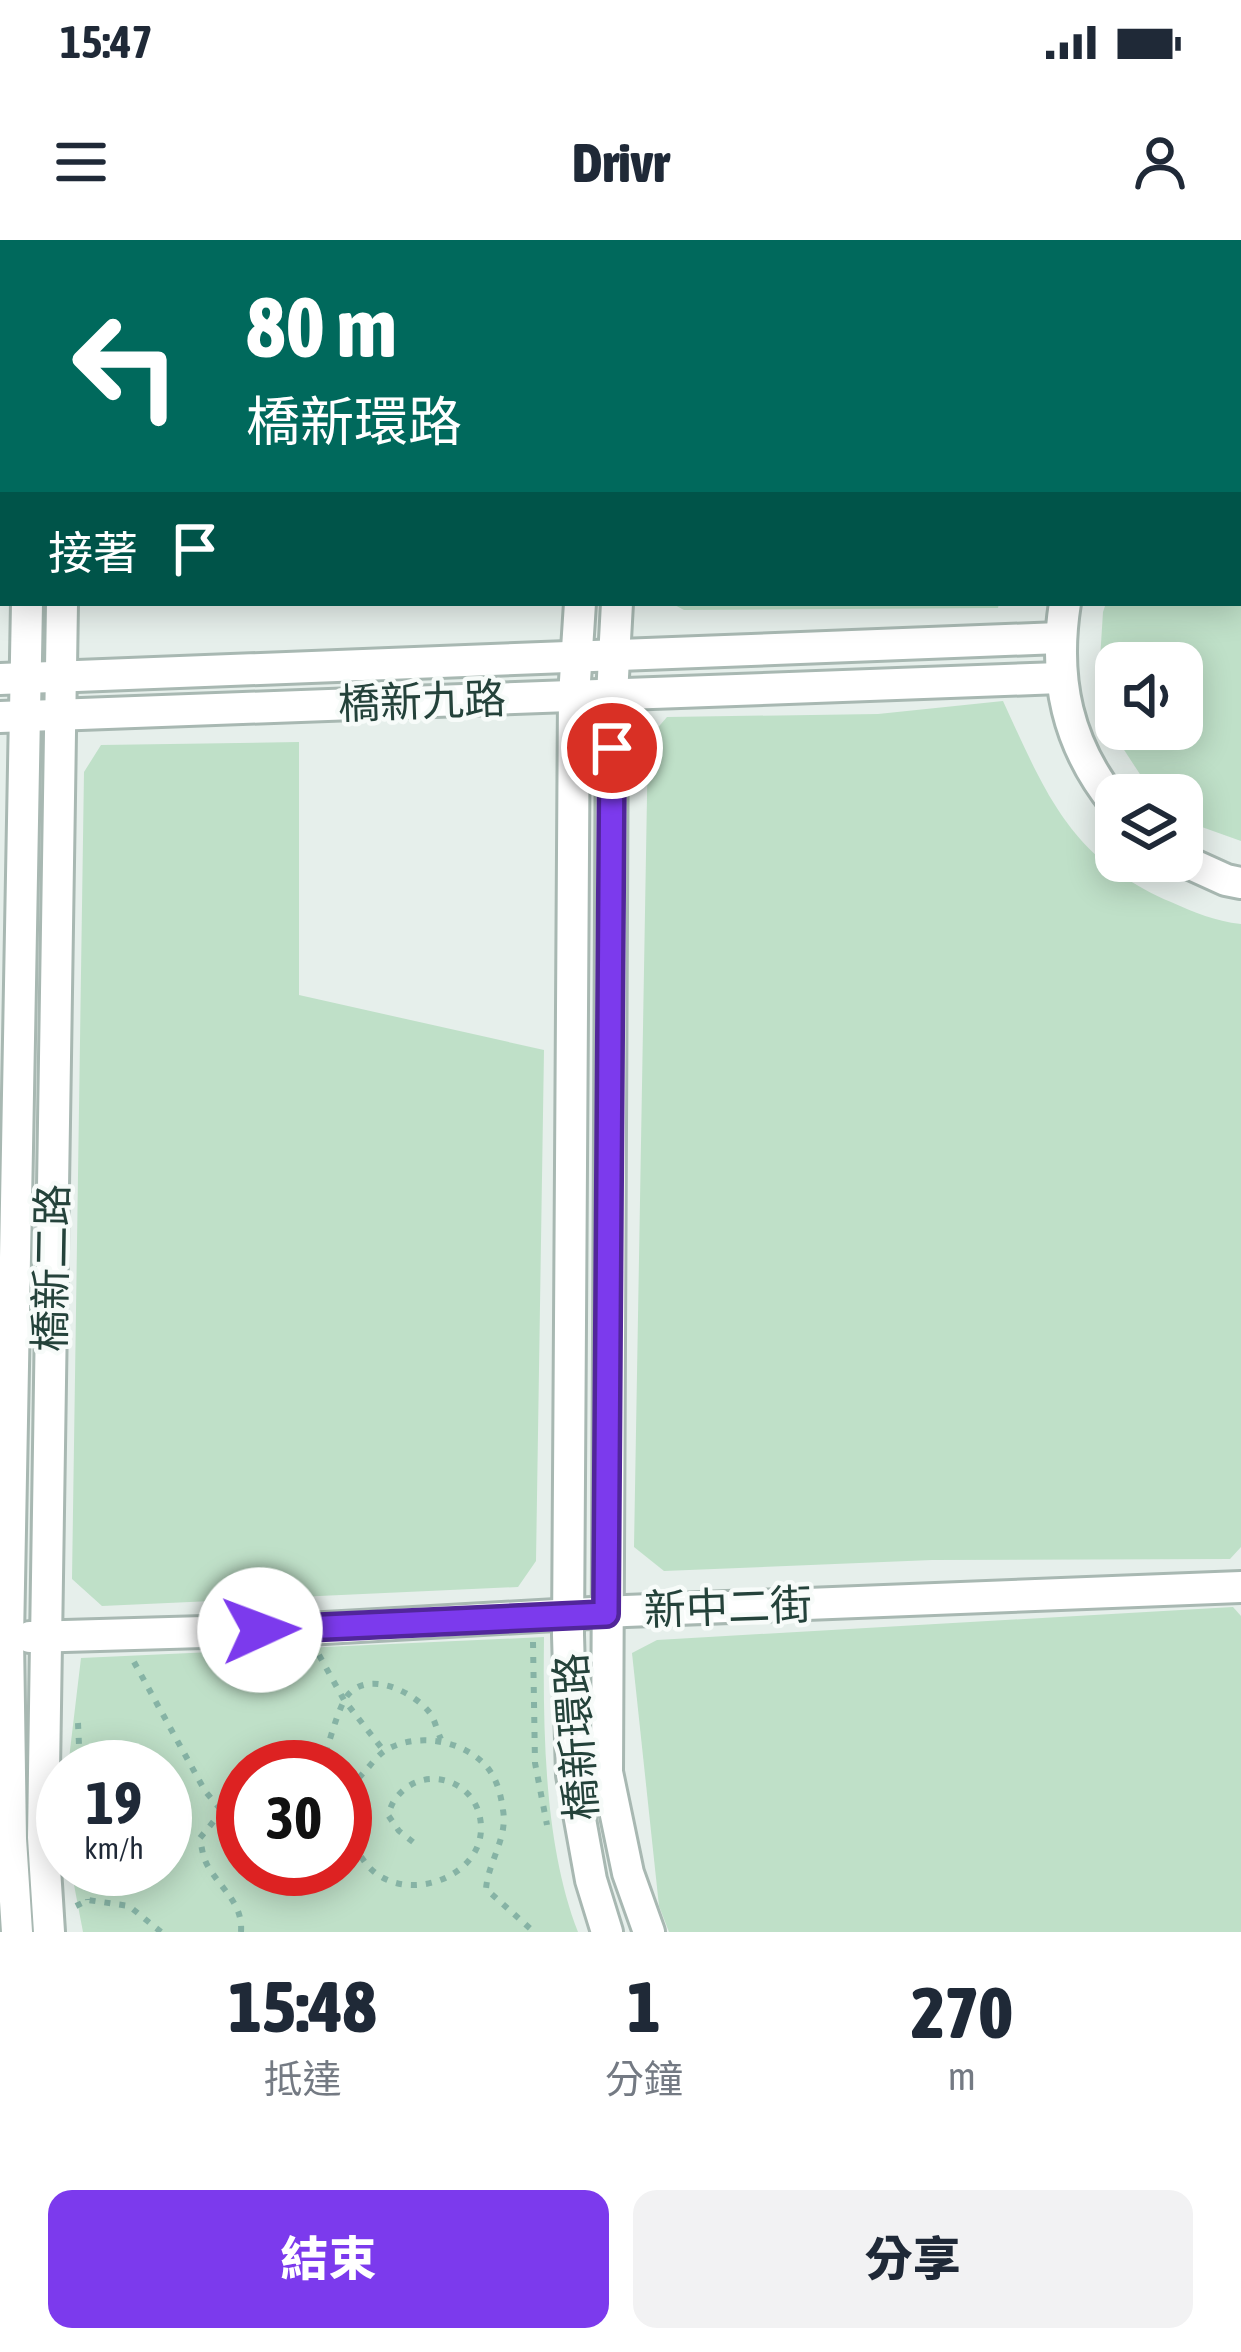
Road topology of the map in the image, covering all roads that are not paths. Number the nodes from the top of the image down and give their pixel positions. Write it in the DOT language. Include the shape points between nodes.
graph roads {
  1 [pos="26,606"];
  2 [pos="62,606"];
  3 [pos="580,606"];
  4 [pos="616,606"];
  5 [pos="1064,606"];
  6 [pos="1059,638"];
  7 [pos="614,655"];
  8 [pos="576,657"];
  9 [pos="59,677"];
  10 [pos="13,678"];
  11 [pos="1060,678"];
  12 [pos="612,694"];
  13 [pos="574,696"];
  14 [pos="60,714"];
  15 [pos="12,716"];
  16 [pos="1095,780"];
  17 [pos="1203,870"];
  18 [pos="1241,883"];
  19 [pos="1241,1587"];
  20 [pos="606,1614"];
  21 [pos="568,1616"];
  22 [pos="45,1636"];
  23 [pos="4,1639"];
  24 [pos="48,1926"];
  25 [pos="17,1932"];
  26 [pos="607,1932"];
  27 [pos="649,1932"];
  1 -- 10 [label="street, 橋新二路"];
  2 -- 9 [label="street, 橋新二路"];
  3 -- 8 [label="street, 橋新環路"];
  4 -- 7 [label="street, 橋新環路"];
  5 -- 6 [label="street"];
  6 -- 7 [label="street, 橋新九路"];
  6 -- 11 [label="street"];
  7 -- 8 [label="street, 橋新九路"];
  7 -- 12 [label="street, 橋新環路"];
  8 -- 9 [label="street, 橋新九路"];
  8 -- 13 [label="street, 橋新環路"];
  9 -- 10 [label="street, 橋新九路"];
  9 -- 14 [label="street, 橋新二路"];
  10 -- 15 [label="street, 橋新二路"];
  11 -- 12 [label="street, 橋新九路"];
  11 -- 16 [label="street" via="1072,732"];
  12 -- 13 [label="street, 橋新九路"];
  12 -- 20 [label="street, 橋新環路"];
  13 -- 14 [label="street, 橋新九路"];
  13 -- 21 [label="street, 橋新環路"];
  14 -- 15 [label="street, 橋新九路"];
  14 -- 22 [label="street, 橋新二路"];
  15 -- 23 [label="street, 橋新二路"];
  17 -- 18 [label="street"];
  19 -- 20 [label="street, 新中二街"];
  20 -- 21 [label="street, 新中二街"];
  20 -- 27 [label="street, 橋新環路" via="607,1772"];
  21 -- 22 [label="street, 新中二街"];
  21 -- 26 [label="street, 橋新環路" via="572,1775"];
  22 -- 23 [label="street, 新中二街"];
  22 -- 24 [label="street, 橋新二路"];
  23 -- 25 [label="street, 橋新二路"];
}
